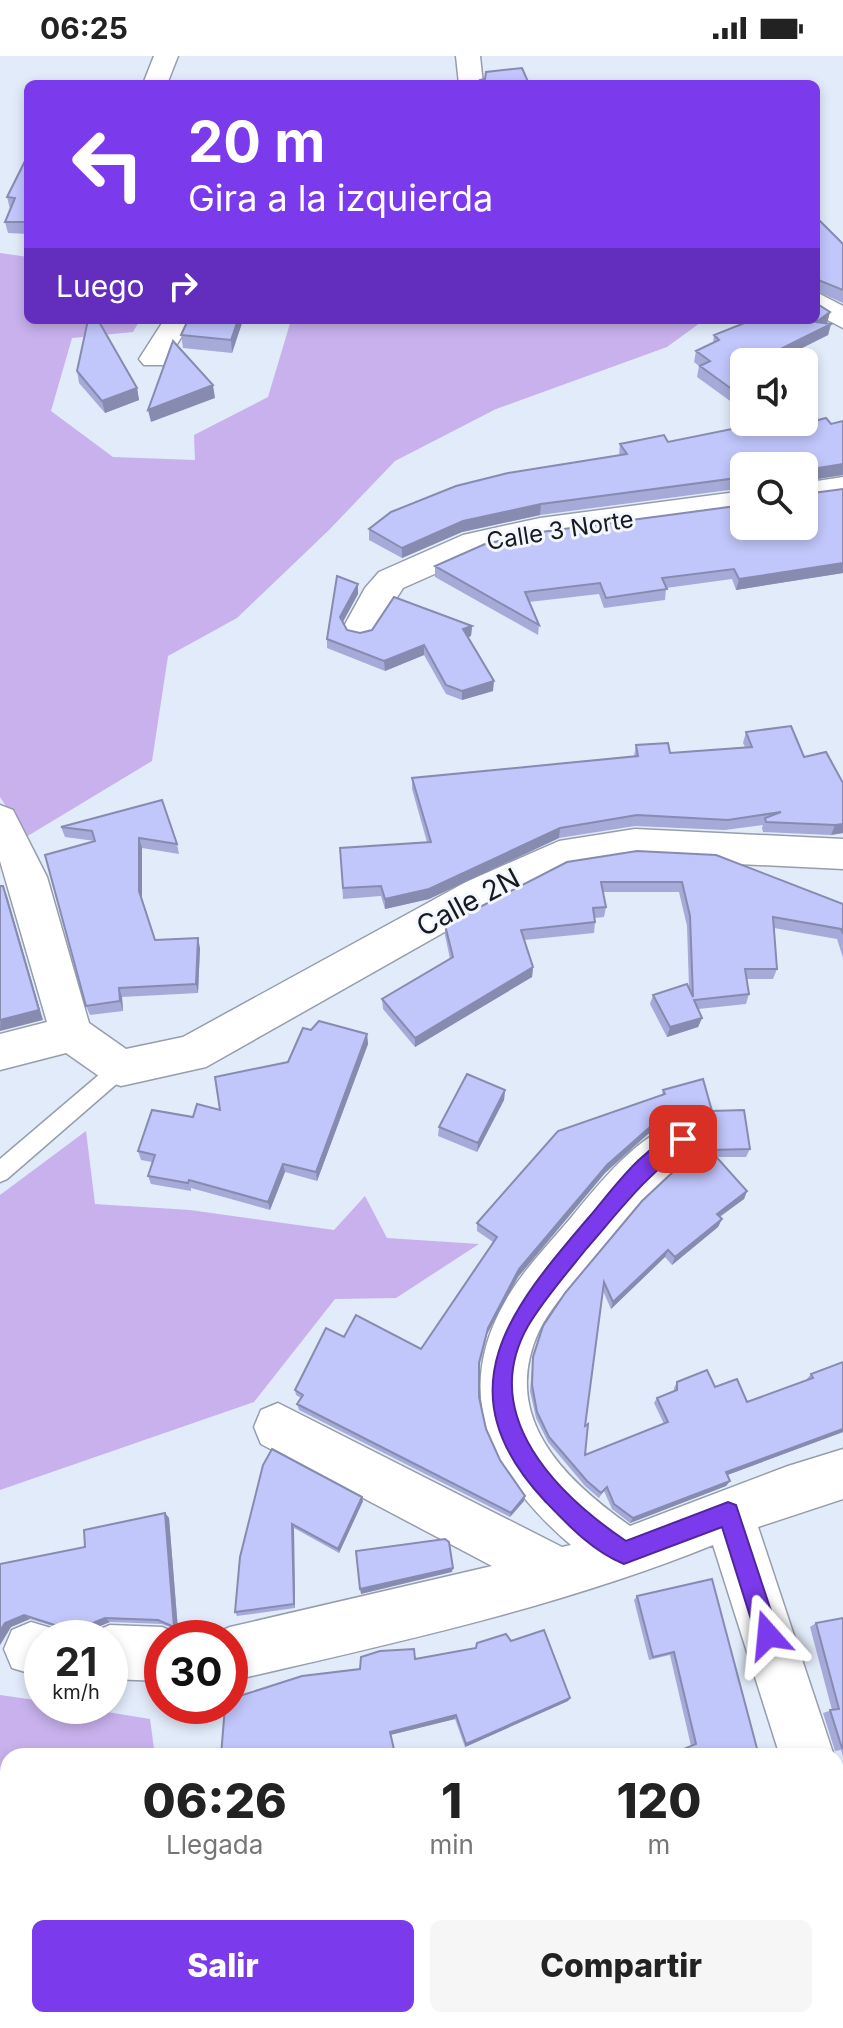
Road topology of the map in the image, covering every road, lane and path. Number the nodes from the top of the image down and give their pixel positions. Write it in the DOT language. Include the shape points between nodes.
graph roads {
  1 [pos="166,56"];
  2 [pos="468,56"];
  3 [pos="157,80"];
  4 [pos="471,80"];
  5 [pos="820,304"];
  6 [pos="843,319"];
  7 [pos="176,324"];
  8 [pos="154,359"];
  9 [pos="843,487"];
  10 [pos="818,491"];
  11 [pos="730,504"];
  12 [pos="360,628"];
  13 [pos="4,832"];
  14 [pos="843,854"];
  15 [pos="71,1034"];
  16 [pos="0,1052"];
  17 [pos="121,1068"];
  18 [pos="683,1139"];
  19 [pos="0,1172"];
  20 [pos="278,1427"];
  21 [pos="843,1474"];
  22 [pos="728,1513"];
  23 [pos="624,1553"];
  24 [pos="556,1572"];
  25 [pos="248,1650"];
  26 [pos="804,1748"];
  1 -- 3 [label="street"];
  2 -- 4 [label="street"];
  5 -- 6 [label="street"];
  7 -- 8 [label="street"];
  9 -- 10 [label="street"];
  11 -- 12 [label="street, Calle 3 Norte" via="475,543 391,580"];
  13 -- 15 [label="street" via="36,905"];
  14 -- 17 [label="street, Calle 2N" via="635,844 559,856 480,893 191,1054"];
  15 -- 16 [label="street"];
  15 -- 17 [label="street"];
  17 -- 19 [label="lane"];
  18 -- 23 [label="street" via="650,1161 559,1266 519,1323 502,1386 503,1410 532,1471 583,1525"];
  20 -- 24 [label="street"];
  21 -- 22 [label="street"];
  22 -- 23 [label="street"];
  22 -- 26 [label="street"];
  23 -- 24 [label="street"];
  24 -- 25 [label="street" via="433,1608"];
}
